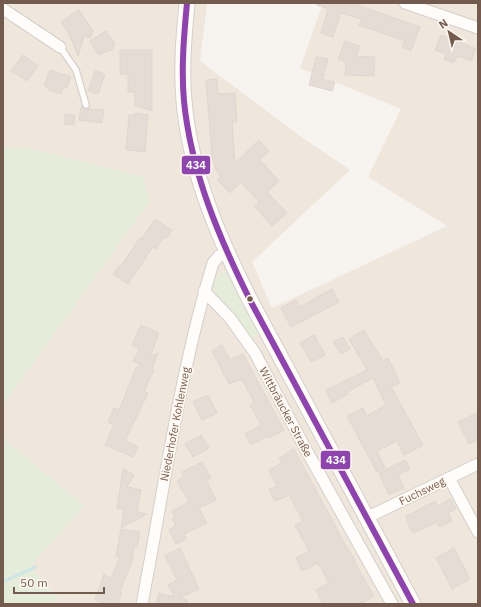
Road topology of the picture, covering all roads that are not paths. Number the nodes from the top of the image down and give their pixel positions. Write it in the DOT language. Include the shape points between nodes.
graph roads {
  1 [pos="187,3"];
  2 [pos="405,3"];
  3 [pos="3,9"];
  4 [pos="478,28"];
  5 [pos="60,47"];
  6 [pos="86,105"];
  7 [pos="227,252"];
  8 [pos="204,290"];
  9 [pos="478,464"];
  10 [pos="449,478"];
  11 [pos="366,518"];
  12 [pos="478,532"];
  13 [pos="142,604"];
  14 [pos="392,604"];
  15 [pos="413,604"];
  1 -- 7 [label="main road, Wittbräucker Straße" via="183,55 184,101 196,168"];
  2 -- 4 [label="street"];
  3 -- 5 [label="street"];
  5 -- 6 [label="lane" via="76,70"];
  7 -- 8 [label="street, Niederhofer Kohlenweg" via="213,263"];
  7 -- 11 [label="main road, Wittbräucker Straße"];
  8 -- 13 [label="street, Niederhofer Kohlenweg" via="172,434"];
  8 -- 14 [label="street, Wittbräucker Straße" via="230,318 255,353"];
  9 -- 10 [label="street, Fuchsweg"];
  10 -- 11 [label="street, Fuchsweg"];
  10 -- 12 [label="street"];
  11 -- 15 [label="main road, Wittbräucker Straße"];
}
